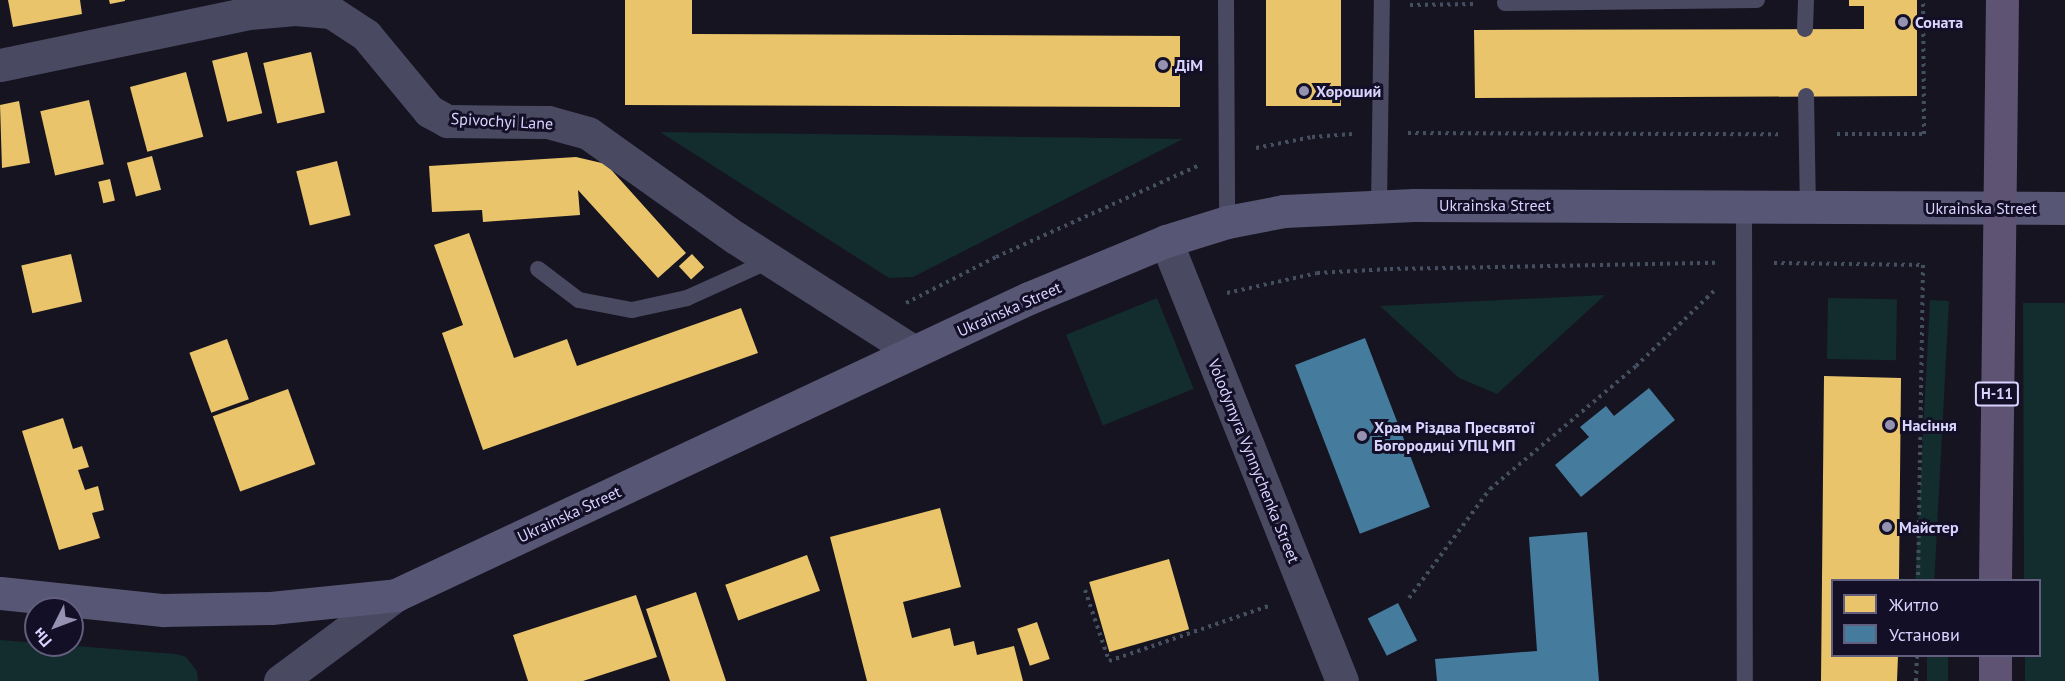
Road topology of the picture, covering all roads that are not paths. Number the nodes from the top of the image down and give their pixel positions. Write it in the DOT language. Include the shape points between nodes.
graph roads {
  1 [pos="1226,0"];
  2 [pos="1757,0"];
  3 [pos="1806,0"];
  4 [pos="2002,0"];
  5 [pos="1382,3"];
  6 [pos="1505,3"];
  7 [pos="1806,29"];
  8 [pos="0,65"];
  9 [pos="1806,96"];
  10 [pos="1379,205"];
  11 [pos="1744,206"];
  12 [pos="1999,208"];
  13 [pos="2065,208"];
  14 [pos="1808,209"];
  15 [pos="1227,222"];
  16 [pos="1166,242"];
  17 [pos="772,260"];
  18 [pos="538,269"];
  19 [pos="914,352"];
  20 [pos="1995,579"];
  21 [pos="0,593"];
  22 [pos="396,595"];
  23 [pos="1995,657"];
  24 [pos="280,681"];
  25 [pos="1342,681"];
  26 [pos="1745,681"];
  27 [pos="1995,681"];
  1 -- 15 [label="lane"];
  2 -- 6 [label="lane"];
  3 -- 7 [label="lane"];
  4 -- 12 [label="main road, Н-11"];
  5 -- 10 [label="lane"];
  8 -- 17 [label="street, Spivochyi Lane" via="249,13 295,9 331,12 366,35 429,111 447,120 548,122 588,133"];
  9 -- 14 [label="lane"];
  10 -- 11 [label="main road, Ukrainska Street"];
  10 -- 15 [label="main road, Ukrainska Street" via="1284,211"];
  11 -- 14 [label="main road, Ukrainska Street"];
  11 -- 26 [label="lane"];
  12 -- 13 [label="main road, Ukrainska Street"];
  12 -- 14 [label="main road, Ukrainska Street"];
  12 -- 20 [label="main road, Н-11"];
  15 -- 16 [label="main road, Ukrainska Street"];
  16 -- 19 [label="main road, Ukrainska Street" via="1029,298"];
  16 -- 25 [label="street, Volodymyra Vynnychenka Street"];
  17 -- 18 [label="lane" via="687,298 632,309 579,300"];
  17 -- 19 [label="street, Spivochyi Lane"];
  19 -- 22 [label="main road, Ukrainska Street"];
  21 -- 22 [label="main road, Ukrainska Street" via="163,610 271,608"];
  22 -- 24 [label="street"];
  23 -- 27 [label="main road"];
}
